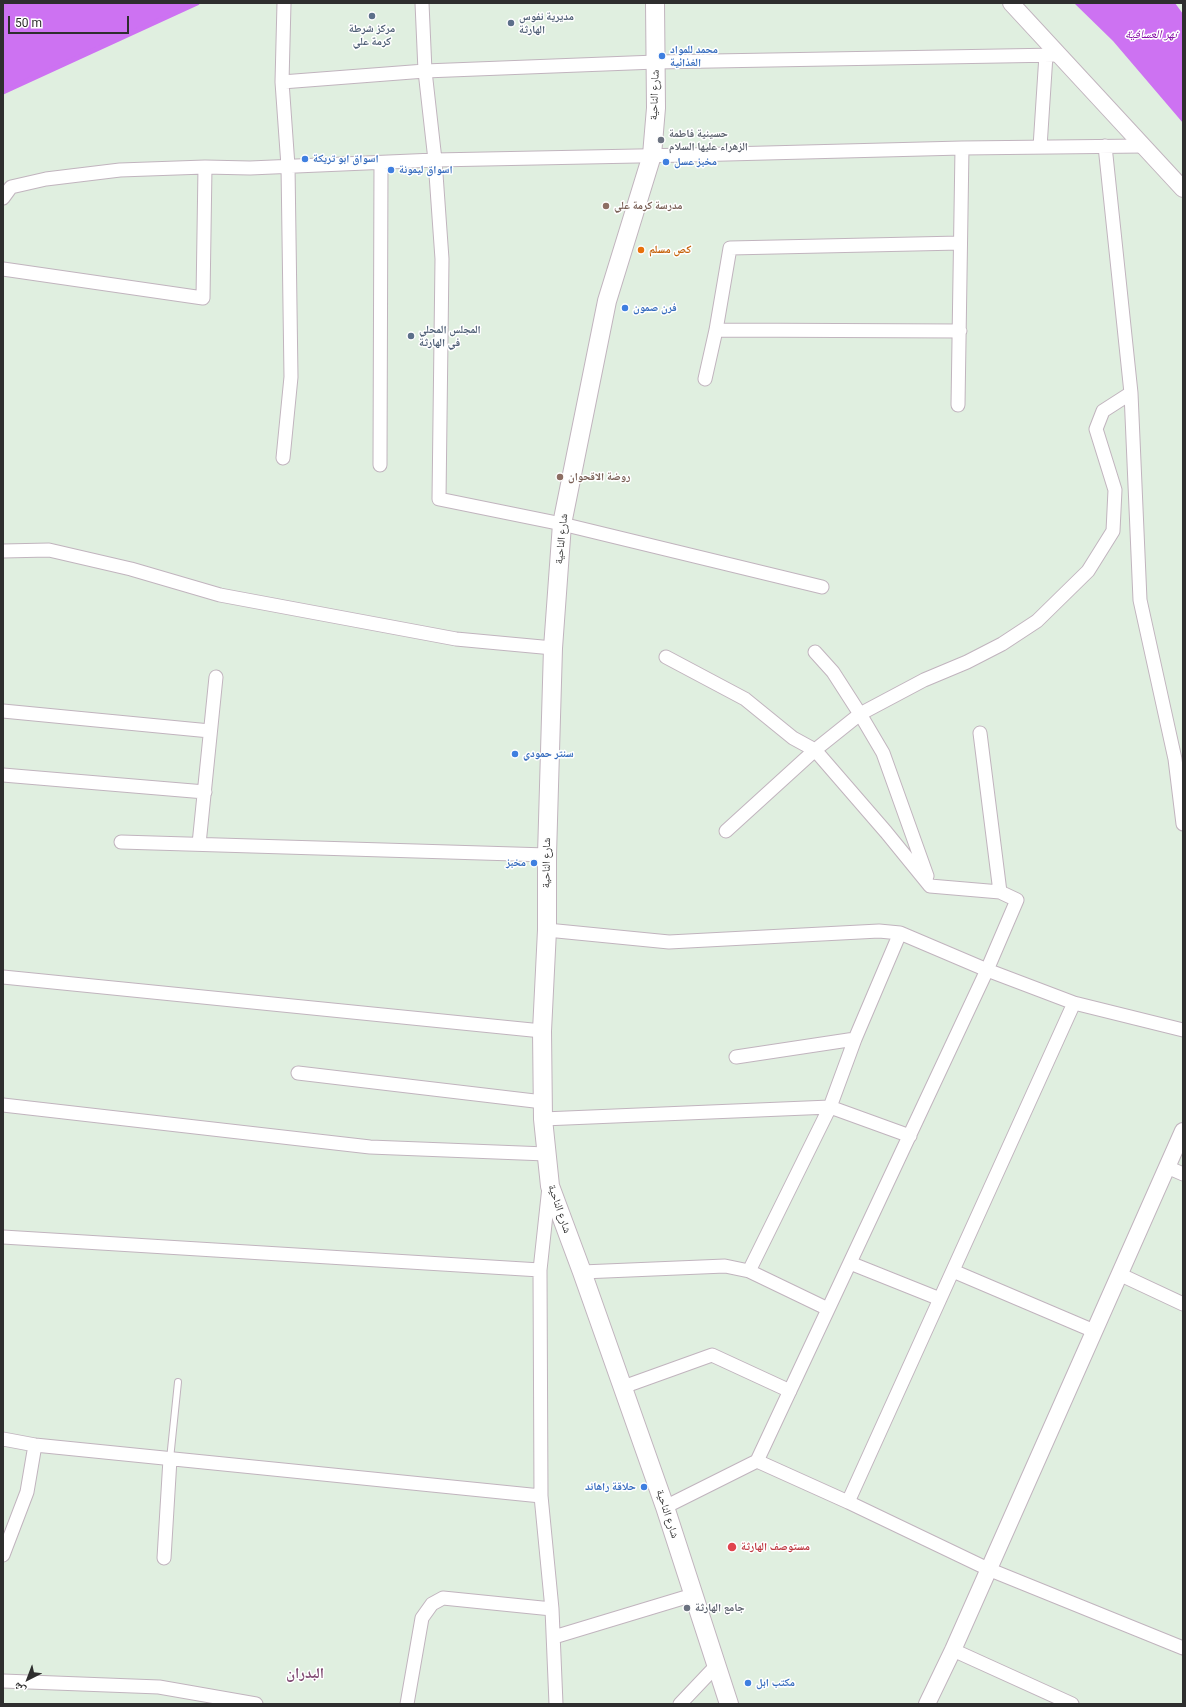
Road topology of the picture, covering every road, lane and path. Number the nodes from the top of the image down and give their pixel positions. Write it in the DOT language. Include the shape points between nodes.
graph roads {
  1 [pos="284,3"];
  2 [pos="422,3"];
  3 [pos="655,3"];
  4 [pos="1011,3"];
  5 [pos="1052,55"];
  6 [pos="656,62"];
  7 [pos="425,71"];
  8 [pos="282,82"];
  9 [pos="1105,146"];
  10 [pos="1143,146"];
  11 [pos="1040,147"];
  12 [pos="962,148"];
  13 [pos="652,155"];
  14 [pos="435,160"];
  15 [pos="381,163"];
  16 [pos="288,166"];
  17 [pos="205,167"];
  18 [pos="1183,189"];
  19 [pos="3,198"];
  20 [pos="960,243"];
  21 [pos="3,269"];
  22 [pos="716,330"];
  23 [pos="960,331"];
  24 [pos="705,378"];
  25 [pos="1131,393"];
  26 [pos="958,405"];
  27 [pos="283,458"];
  28 [pos="380,465"];
  29 [pos="562,524"];
  30 [pos="3,550"];
  31 [pos="822,586"];
  32 [pos="553,648"];
  33 [pos="814,652"];
  34 [pos="666,656"];
  35 [pos="216,677"];
  36 [pos="3,711"];
  37 [pos="860,714"];
  38 [pos="210,731"];
  39 [pos="980,733"];
  40 [pos="815,750"];
  41 [pos="3,775"];
  42 [pos="204,792"];
  43 [pos="1183,824"];
  44 [pos="726,831"];
  45 [pos="122,842"];
  46 [pos="199,844"];
  47 [pos="547,855"];
  48 [pos="930,886"];
  49 [pos="1000,892"];
  50 [pos="547,930"];
  51 [pos="900,933"];
  52 [pos="987,970"];
  53 [pos="3,977"];
  54 [pos="1074,1003"];
  55 [pos="1183,1030"];
  56 [pos="542,1031"];
  57 [pos="855,1039"];
  58 [pos="736,1057"];
  59 [pos="298,1073"];
  60 [pos="3,1105"];
  61 [pos="830,1107"];
  62 [pos="543,1110"];
  63 [pos="1183,1131"];
  64 [pos="910,1136"];
  65 [pos="546,1154"];
  66 [pos="1167,1167"];
  67 [pos="1183,1174"];
  68 [pos="550,1186"];
  69 [pos="3,1237"];
  70 [pos="850,1263"];
  71 [pos="540,1270"];
  72 [pos="748,1271"];
  73 [pos="953,1271"];
  74 [pos="582,1272"];
  75 [pos="1119,1274"];
  76 [pos="940,1300"];
  77 [pos="1183,1304"];
  78 [pos="828,1309"];
  79 [pos="1094,1330"];
  80 [pos="178,1382"];
  81 [pos="623,1386"];
  82 [pos="790,1391"];
  83 [pos="3,1439"];
  84 [pos="35,1445"];
  85 [pos="170,1459"];
  86 [pos="757,1461"];
  87 [pos="542,1496"];
  88 [pos="848,1502"];
  89 [pos="666,1507"];
  90 [pos="3,1555"];
  91 [pos="164,1558"];
  92 [pos="988,1570"];
  93 [pos="694,1595"];
  94 [pos="552,1609"];
  95 [pos="554,1637"];
  96 [pos="1183,1648"];
  97 [pos="953,1650"];
  98 [pos="716,1666"];
  99 [pos="3,1681"];
  100 [pos="256,1704"];
  101 [pos="407,1704"];
  102 [pos="556,1704"];
  103 [pos="680,1704"];
  104 [pos="729,1704"];
  105 [pos="927,1704"];
  106 [pos="1072,1704"];
  1 -- 8 [label="street"];
  2 -- 7 [label="street"];
  3 -- 6 [label="main road, شارع الناحية"];
  4 -- 5 [label="street"];
  5 -- 6 [label="street"];
  5 -- 10 [label="street"];
  5 -- 11 [label="street"];
  6 -- 7 [label="street"];
  6 -- 13 [label="main road, شارع الناحية"];
  7 -- 8 [label="street"];
  7 -- 14 [label="street"];
  8 -- 16 [label="street"];
  9 -- 10 [label="street"];
  9 -- 11 [label="street"];
  9 -- 25 [label="street"];
  10 -- 18 [label="street"];
  11 -- 12 [label="street"];
  12 -- 13 [label="street"];
  12 -- 20 [label="street"];
  13 -- 14 [label="street"];
  13 -- 29 [label="main road, شارع الناحية" via="607,301"];
  14 -- 15 [label="street"];
  14 -- 29 [label="street" via="442,259 439,499"];
  15 -- 16 [label="street"];
  15 -- 28 [label="street"];
  16 -- 17 [label="street"];
  16 -- 27 [label="street" via="291,377"];
  17 -- 19 [label="street" via="120,170 46,179 11,187"];
  17 -- 21 [label="street" via="204,298"];
  20 -- 22 [label="street" via="730,248"];
  20 -- 23 [label="street"];
  22 -- 23 [label="street"];
  22 -- 24 [label="street"];
  23 -- 26 [label="street"];
  25 -- 37 [label="street" via="1104,411 1096,429 1115,490 1114,531 1088,571 1037,621 1002,644 924,680"];
  25 -- 43 [label="street" via="1140,600 1175,758"];
  29 -- 31 [label="street"];
  29 -- 32 [label="main road, شارع الناحية"];
  30 -- 32 [label="street" via="49,550 131,569 220,595 456,639"];
  32 -- 47 [label="main road, شارع الناحية"];
  33 -- 37 [label="street" via="833,672"];
  34 -- 40 [label="street" via="745,699 793,738"];
  35 -- 38 [label="street"];
  36 -- 38 [label="street"];
  37 -- 40 [label="street"];
  37 -- 48 [label="street" via="883,753"];
  38 -- 42 [label="street"];
  39 -- 49 [label="street"];
  40 -- 44 [label="street"];
  40 -- 48 [label="street"];
  41 -- 42 [label="street"];
  42 -- 46 [label="street"];
  45 -- 46 [label="street"];
  46 -- 47 [label="street"];
  47 -- 50 [label="main road, شارع الناحية"];
  48 -- 49 [label="street"];
  49 -- 52 [label="street" via="1018,900"];
  50 -- 51 [label="street" via="669,942 879,931"];
  50 -- 56 [label="main road, شارع الناحية"];
  51 -- 52 [label="street"];
  51 -- 57 [label="street"];
  52 -- 54 [label="street"];
  52 -- 64 [label="street"];
  53 -- 56 [label="street"];
  54 -- 55 [label="street"];
  54 -- 73 [label="street"];
  56 -- 62 [label="main road, شارع الناحية"];
  57 -- 58 [label="street"];
  57 -- 61 [label="street"];
  59 -- 62 [label="street"];
  60 -- 65 [label="street" via="370,1147"];
  61 -- 62 [label="street"];
  61 -- 64 [label="street"];
  61 -- 72 [label="street"];
  62 -- 65 [label="main road, شارع الناحية"];
  63 -- 66 [label="street"];
  64 -- 70 [label="street"];
  65 -- 68 [label="main road, شارع الناحية"];
  66 -- 67 [label="street"];
  66 -- 75 [label="street"];
  68 -- 71 [label="street"];
  68 -- 74 [label="main road, شارع الناحية"];
  69 -- 71 [label="street"];
  70 -- 76 [label="street"];
  70 -- 78 [label="street"];
  71 -- 87 [label="street"];
  72 -- 74 [label="street" via="725,1266"];
  72 -- 78 [label="street"];
  73 -- 76 [label="street"];
  73 -- 79 [label="street"];
  74 -- 81 [label="main road, شارع الناحية"];
  75 -- 77 [label="street"];
  75 -- 79 [label="street"];
  76 -- 88 [label="street"];
  78 -- 82 [label="street"];
  79 -- 92 [label="street"];
  80 -- 85 [label="lane"];
  81 -- 82 [label="street" via="712,1355"];
  81 -- 89 [label="main road, شارع الناحية"];
  82 -- 86 [label="street"];
  83 -- 84 [label="street"];
  84 -- 85 [label="street"];
  84 -- 90 [label="street" via="27,1492"];
  85 -- 87 [label="street"];
  85 -- 91 [label="street"];
  86 -- 88 [label="street"];
  86 -- 89 [label="street"];
  87 -- 94 [label="street"];
  88 -- 92 [label="street"];
  89 -- 93 [label="main road, شارع الناحية"];
  92 -- 96 [label="street"];
  92 -- 97 [label="street"];
  93 -- 95 [label="street"];
  93 -- 98 [label="main road, شارع الناحية"];
  94 -- 95 [label="street"];
  94 -- 101 [label="street" via="443,1598 432,1604 422,1618"];
  95 -- 102 [label="street"];
  97 -- 105 [label="street"];
  97 -- 106 [label="street"];
  98 -- 103 [label="street"];
  98 -- 104 [label="main road, شارع الناحية"];
  99 -- 100 [label="street" via="159,1687"];
}
